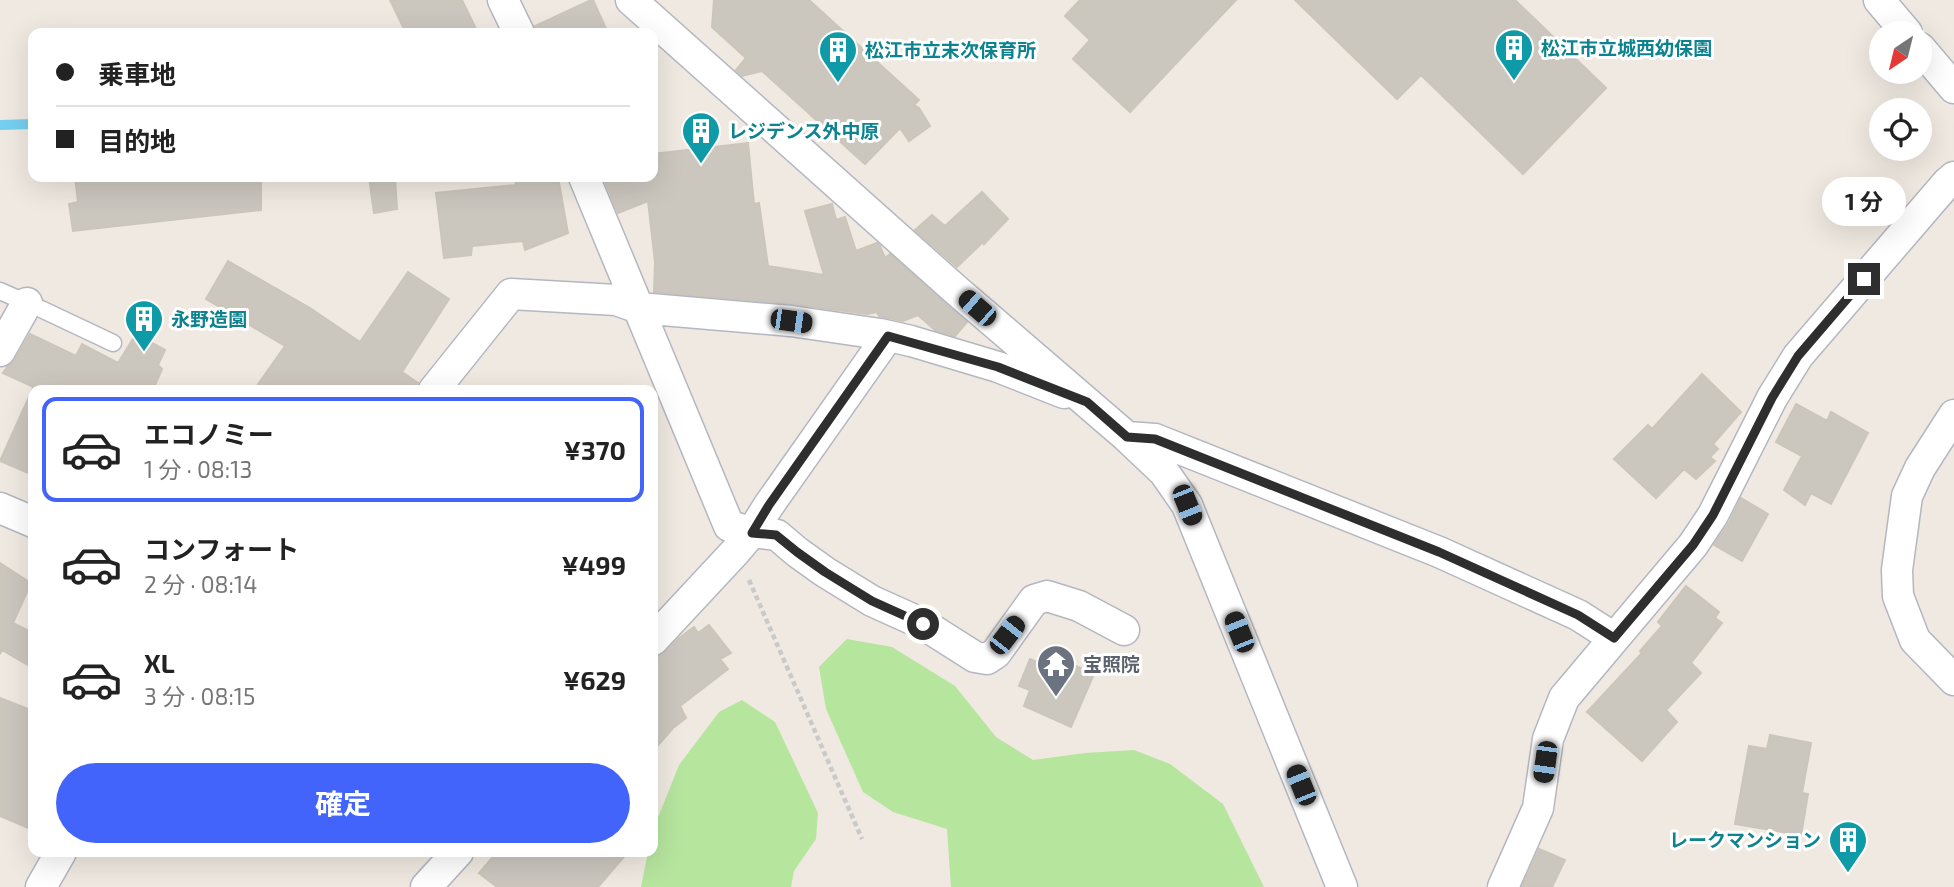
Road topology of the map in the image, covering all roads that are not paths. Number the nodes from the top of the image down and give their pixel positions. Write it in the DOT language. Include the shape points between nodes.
graph roads {
  1 [pos="503,0"];
  2 [pos="631,0"];
  3 [pos="1879,0"];
  4 [pos="1897,21"];
  5 [pos="517,28"];
  6 [pos="1932,62"];
  7 [pos="1954,88"];
  8 [pos="1954,177"];
  9 [pos="586,182"];
  10 [pos="0,291"];
  11 [pos="27,303"];
  12 [pos="639,308"];
  13 [pos="888,336"];
  14 [pos="113,343"];
  15 [pos="0,352"];
  16 [pos="438,385"];
  17 [pos="1087,402"];
  18 [pos="1954,415"];
  19 [pos="1127,437"];
  20 [pos="0,508"];
  21 [pos="28,520"];
  22 [pos="752,533"];
  23 [pos="1124,630"];
  24 [pos="658,635"];
  25 [pos="1614,638"];
  26 [pos="1954,680"];
  27 [pos="58,857"];
  28 [pos="453,857"];
  29 [pos="41,887"];
  30 [pos="426,887"];
  31 [pos="1342,887"];
  32 [pos="1503,887"];
  1 -- 5 [label="street"];
  2 -- 17 [label="street"];
  3 -- 4 [label="street"];
  6 -- 7 [label="street"];
  8 -- 25 [label="street" via="1798,356 1713,515"];
  9 -- 12 [label="street"];
  10 -- 11 [label="lane"];
  11 -- 14 [label="lane"];
  11 -- 15 [label="street"];
  12 -- 13 [label="street" via="791,321"];
  12 -- 16 [label="street" via="615,300 511,294"];
  12 -- 22 [label="street" via="730,526"];
  13 -- 17 [label="street" via="998,367"];
  13 -- 22 [label="street"];
  17 -- 19 [label="street"];
  18 -- 26 [label="street" via="1907,496 1897,570 1898,596 1915,640"];
  19 -- 25 [label="street" via="1155,439 1439,552 1578,615"];
  19 -- 31 [label="street" via="1164,472 1187,505"];
  20 -- 21 [label="street"];
  22 -- 23 [label="street" via="776,535 872,601 923,624 975,657 987,659 996,653 1034,600 1047,596 1079,606"];
  22 -- 24 [label="street"];
  25 -- 32 [label="street" via="1564,698 1548,739 1538,808"];
  27 -- 29 [label="street"];
  28 -- 30 [label="street"];
}
